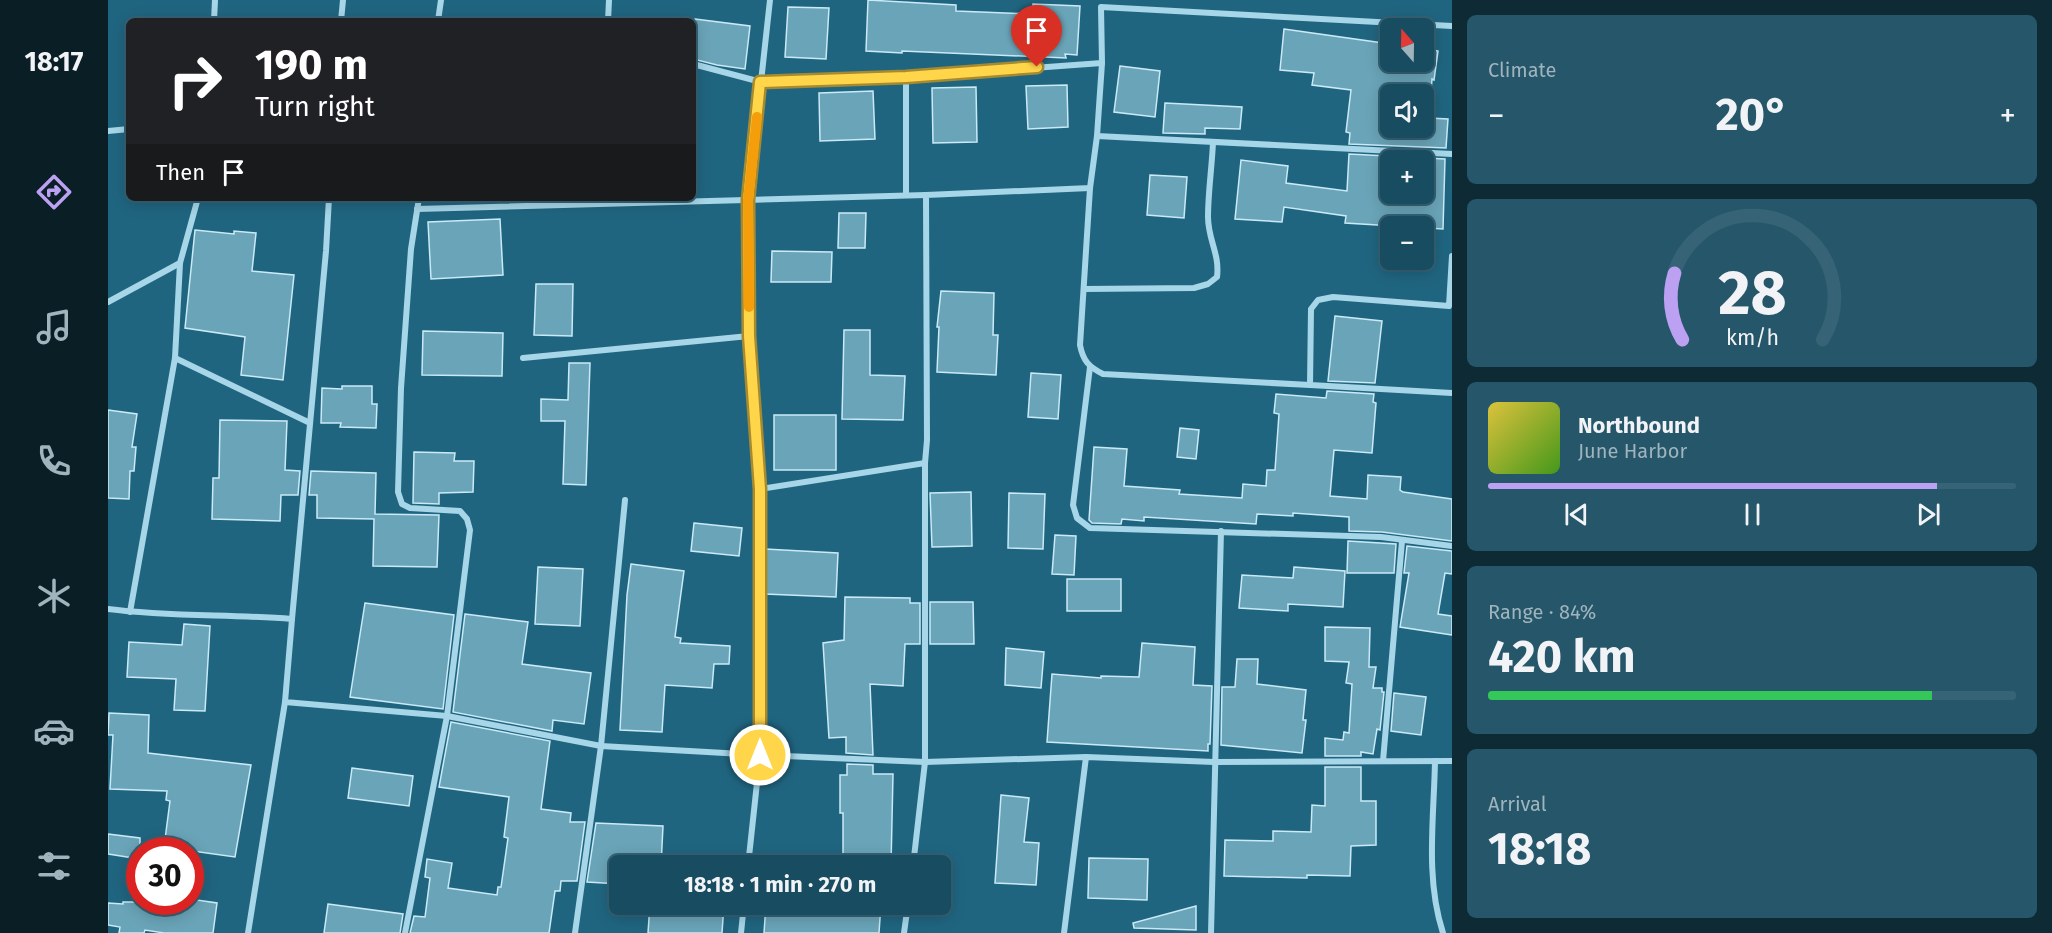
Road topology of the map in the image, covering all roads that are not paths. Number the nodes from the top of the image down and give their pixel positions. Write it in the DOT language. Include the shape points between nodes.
graph roads {
  1 [pos="215,0"];
  2 [pos="343,0"];
  3 [pos="441,0"];
  4 [pos="609,0"];
  5 [pos="770,0"];
  6 [pos="1101,4"];
  7 [pos="213,18"];
  8 [pos="341,18"];
  9 [pos="438,18"];
  10 [pos="608,18"];
  11 [pos="1452,26"];
  12 [pos="1102,63"];
  13 [pos="696,65"];
  14 [pos="906,77"];
  15 [pos="760,82"];
  16 [pos="126,129"];
  17 [pos="108,131"];
  18 [pos="1097,136"];
  19 [pos="1214,142"];
  20 [pos="1452,154"];
  21 [pos="1090,188"];
  22 [pos="906,195"];
  23 [pos="926,195"];
  24 [pos="748,200"];
  25 [pos="197,201"];
  26 [pos="329,201"];
  27 [pos="418,201"];
  28 [pos="417,209"];
  29 [pos="1452,256"];
  30 [pos="180,263"];
  31 [pos="1084,289"];
  32 [pos="108,302"];
  33 [pos="1450,306"];
  34 [pos="749,336"];
  35 [pos="175,358"];
  36 [pos="523,358"];
  37 [pos="1090,367"];
  38 [pos="1310,385"];
  39 [pos="1452,393"];
  40 [pos="310,423"];
  41 [pos="925,463"];
  42 [pos="760,489"];
  43 [pos="625,500"];
  44 [pos="1221,531"];
  45 [pos="1402,541"];
  46 [pos="1452,546"];
  47 [pos="108,609"];
  48 [pos="130,612"];
  49 [pos="292,619"];
  50 [pos="285,702"];
  51 [pos="447,716"];
  52 [pos="601,746"];
  53 [pos="760,755"];
  54 [pos="1086,757"];
  55 [pos="1383,761"];
  56 [pos="1436,761"];
  57 [pos="1452,761"];
  58 [pos="925,762"];
  59 [pos="1214,762"];
  60 [pos="749,855"];
  61 [pos="914,855"];
  62 [pos="743,915"];
  63 [pos="906,915"];
  64 [pos="248,933"];
  65 [pos="405,933"];
  66 [pos="575,933"];
  67 [pos="741,933"];
  68 [pos="904,933"];
  69 [pos="1064,933"];
  70 [pos="1211,933"];
  71 [pos="1443,933"];
  1 -- 7 [label="street"];
  2 -- 8 [label="street"];
  3 -- 9 [label="street"];
  4 -- 10 [label="street"];
  5 -- 15 [label="street"];
  6 -- 11 [label="street"];
  6 -- 12 [label="street"];
  12 -- 14 [label="street"];
  12 -- 18 [label="street"];
  13 -- 15 [label="street"];
  14 -- 15 [label="street"];
  14 -- 22 [label="street"];
  15 -- 24 [label="street"];
  16 -- 17 [label="street"];
  18 -- 19 [label="street"];
  18 -- 21 [label="street"];
  19 -- 20 [label="street"];
  19 -- 31 [label="street" via="1208,218 1219,264 1217,277 1208,285 1194,288"];
  21 -- 23 [label="street"];
  21 -- 31 [label="street"];
  22 -- 23 [label="street"];
  22 -- 24 [label="street"];
  23 -- 41 [label="street"];
  24 -- 28 [label="street"];
  24 -- 34 [label="street"];
  25 -- 30 [label="street"];
  26 -- 40 [label="street"];
  27 -- 28 [label="street"];
  28 -- 51 [label="street" via="401,388 398,492 402,504 410,508 460,511 470,530"];
  29 -- 33 [label="street"];
  30 -- 32 [label="street"];
  30 -- 35 [label="street"];
  31 -- 37 [label="street" via="1080,345 1082,357"];
  33 -- 38 [label="street" via="1333,297 1318,300 1311,309"];
  34 -- 36 [label="street"];
  34 -- 42 [label="street"];
  35 -- 40 [label="street"];
  35 -- 48 [label="street"];
  37 -- 38 [label="street" via="1103,374"];
  37 -- 44 [label="street" via="1073,505 1077,518 1090,528"];
  38 -- 39 [label="street"];
  40 -- 49 [label="street"];
  41 -- 42 [label="street"];
  41 -- 58 [label="street"];
  42 -- 53 [label="street"];
  43 -- 52 [label="street"];
  44 -- 45 [label="street"];
  44 -- 59 [label="street"];
  45 -- 46 [label="street"];
  45 -- 55 [label="street"];
  47 -- 48 [label="street"];
  48 -- 49 [label="street"];
  49 -- 50 [label="street"];
  50 -- 51 [label="street"];
  50 -- 64 [label="street"];
  51 -- 52 [label="street"];
  51 -- 65 [label="street"];
  52 -- 53 [label="street"];
  52 -- 66 [label="street"];
  53 -- 58 [label="street"];
  53 -- 60 [label="street"];
  54 -- 58 [label="street"];
  54 -- 59 [label="street"];
  54 -- 69 [label="street"];
  55 -- 56 [label="street"];
  55 -- 59 [label="street"];
  56 -- 57 [label="street"];
  56 -- 71 [label="street" via="1433,892"];
  58 -- 61 [label="street"];
  59 -- 70 [label="street"];
  62 -- 67 [label="street"];
  63 -- 68 [label="street"];
}
